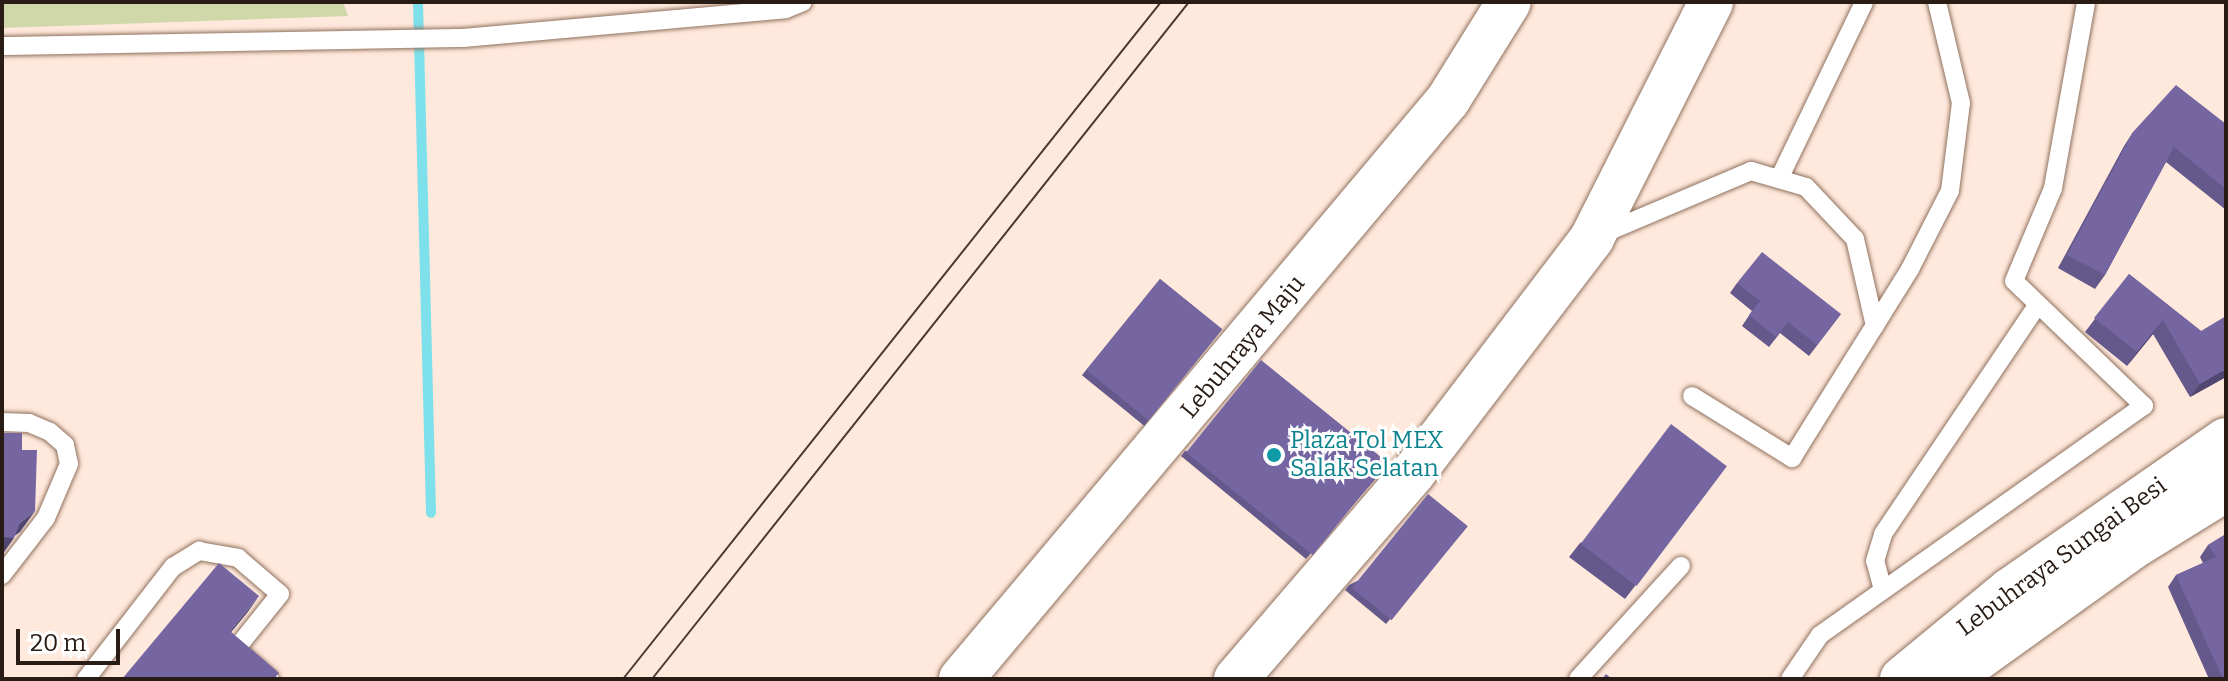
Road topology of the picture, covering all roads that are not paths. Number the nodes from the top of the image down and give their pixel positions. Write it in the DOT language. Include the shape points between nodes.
graph roads {
  1 [pos="803,2"];
  2 [pos="1509,2"];
  3 [pos="1711,2"];
  4 [pos="1864,2"];
  5 [pos="1937,2"];
  6 [pos="2086,2"];
  7 [pos="2,46"];
  8 [pos="1779,179"];
  9 [pos="1592,238"];
  10 [pos="2038,304"];
  11 [pos="1875,326"];
  12 [pos="1692,396"];
  13 [pos="2,422"];
  14 [pos="2226,440"];
  15 [pos="2226,489"];
  16 [pos="1681,566"];
  17 [pos="2,575"];
  18 [pos="1883,590"];
  19 [pos="86,679"];
  20 [pos="270,679"];
  21 [pos="961,679"];
  22 [pos="1236,679"];
  23 [pos="1578,679"];
  24 [pos="1790,679"];
  25 [pos="1902,679"];
  26 [pos="1949,679"];
  1 -- 7 [label="lane" via="786,9 463,38"];
  2 -- 21 [label="highway, Lebuhraya Maju" via="1448,100"];
  3 -- 9 [label="highway"];
  4 -- 8 [label="lane"];
  5 -- 11 [label="lane" via="1961,103 1950,191"];
  6 -- 10 [label="lane" via="2053,188 2014,281"];
  8 -- 9 [label="lane" via="1751,171"];
  8 -- 11 [label="lane" via="1806,187 1855,239"];
  9 -- 22 [label="highway" via="1414,472"];
  10 -- 18 [label="lane" via="1883,534 1875,561"];
  10 -- 18 [label="lane" via="2144,406"];
  11 -- 12 [label="lane" via="1792,458"];
  13 -- 17 [label="lane" via="29,423 50,432 65,445 69,464 46,518"];
  14 -- 25 [label="highway, Lebuhraya Sungai Besi" via="2010,590"];
  15 -- 26 [label="highway, Lebuhraya Sungai Besi" via="2131,548"];
  16 -- 23 [label="lane"];
  18 -- 24 [label="lane" via="1820,635"];
  19 -- 20 [label="lane" via="173,567 199,551 238,558 280,594 236,649"];
}
